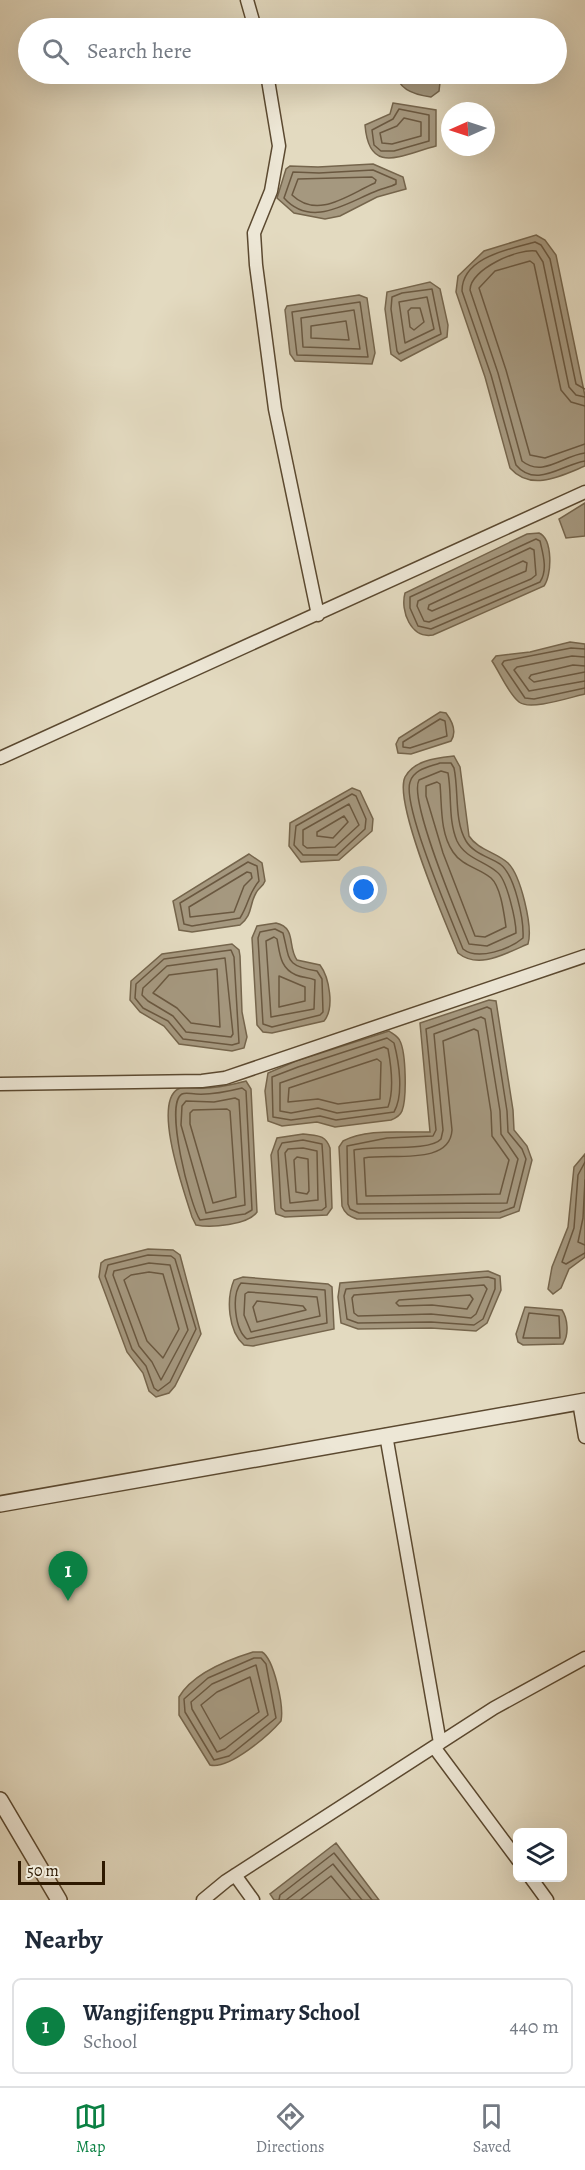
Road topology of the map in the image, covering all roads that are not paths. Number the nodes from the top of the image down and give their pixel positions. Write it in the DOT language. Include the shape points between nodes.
graph roads {
  1 [pos="247,0"];
  2 [pos="252,18"];
  3 [pos="269,84"];
  4 [pos="585,492"];
  5 [pos="318,615"];
  6 [pos="0,758"];
  7 [pos="585,956"];
  8 [pos="0,1084"];
  9 [pos="582,1401"];
  10 [pos="386,1435"];
  11 [pos="585,1437"];
  12 [pos="0,1504"];
  13 [pos="585,1658"];
  14 [pos="437,1745"];
  15 [pos="0,1800"];
  16 [pos="513,1853"];
  17 [pos="235,1875"];
  18 [pos="534,1882"];
  19 [pos="59,1900"];
  20 [pos="202,1900"];
  21 [pos="253,1900"];
  22 [pos="547,1900"];
  1 -- 2 [label="street"];
  3 -- 5 [label="street" via="279,146 271,191 254,233 256,265 275,410"];
  4 -- 5 [label="street"];
  5 -- 6 [label="street"];
  7 -- 8 [label="street" via="225,1078"];
  9 -- 10 [label="street"];
  9 -- 11 [label="street"];
  10 -- 12 [label="street"];
  10 -- 14 [label="street"];
  13 -- 14 [label="street" via="494,1708"];
  14 -- 16 [label="street"];
  14 -- 17 [label="street"];
  15 -- 19 [label="street"];
  17 -- 20 [label="street"];
  17 -- 21 [label="street"];
  18 -- 22 [label="street"];
}
